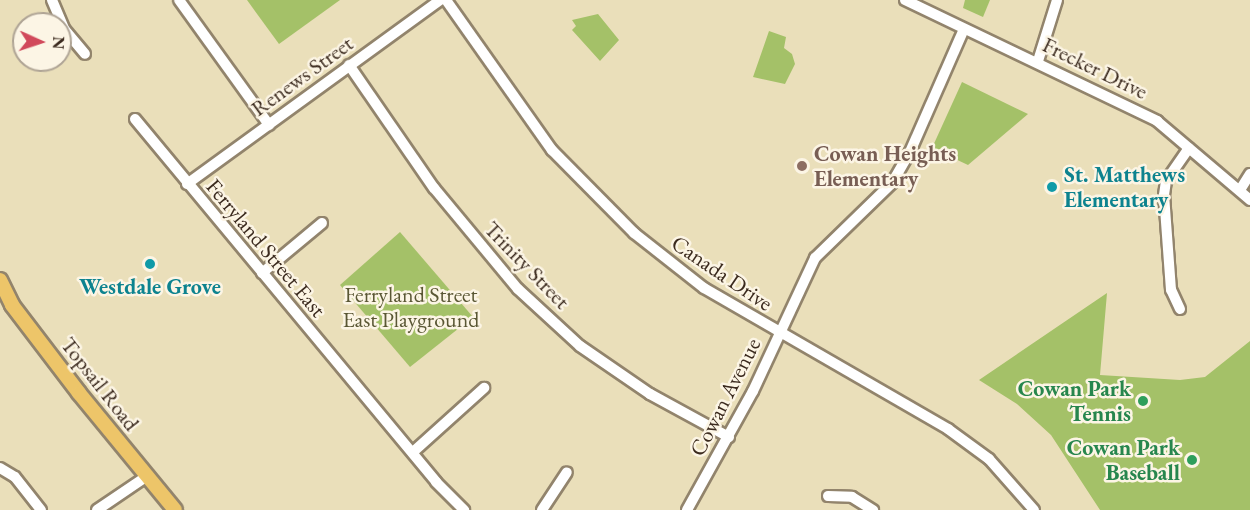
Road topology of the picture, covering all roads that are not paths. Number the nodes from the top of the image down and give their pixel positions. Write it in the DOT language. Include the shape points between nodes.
graph roads {
  1 [pos="52,0"];
  2 [pos="179,0"];
  3 [pos="440,0"];
  4 [pos="446,0"];
  5 [pos="904,0"];
  6 [pos="1058,0"];
  7 [pos="964,29"];
  8 [pos="85,54"];
  9 [pos="1038,61"];
  10 [pos="349,65"];
  11 [pos="135,119"];
  12 [pos="269,125"];
  13 [pos="1189,148"];
  14 [pos="1250,174"];
  15 [pos="187,184"];
  16 [pos="1240,190"];
  17 [pos="1250,200"];
  18 [pos="322,223"];
  19 [pos="262,273"];
  20 [pos="0,280"];
  21 [pos="6,306"];
  22 [pos="1180,309"];
  23 [pos="779,335"];
  24 [pos="484,388"];
  25 [pos="729,437"];
  26 [pos="413,452"];
  27 [pos="0,468"];
  28 [pos="567,472"];
  29 [pos="147,476"];
  30 [pos="828,496"];
  31 [pos="41,510"];
  32 [pos="97,510"];
  33 [pos="175,510"];
  34 [pos="464,510"];
  35 [pos="542,510"];
  36 [pos="687,510"];
  37 [pos="873,510"];
  38 [pos="1035,510"];
  1 -- 8 [label="street" via="66,30"];
  2 -- 12 [label="street"];
  3 -- 10 [label="street, Renews Street"];
  4 -- 23 [label="street, Canada Drive" via="552,150 593,194 686,275"];
  5 -- 7 [label="street, Frecker Drive"];
  6 -- 9 [label="street"];
  7 -- 9 [label="street, Frecker Drive"];
  7 -- 23 [label="street, Cowan Avenue" via="910,152 892,183 815,258"];
  9 -- 13 [label="street, Frecker Drive" via="1157,121"];
  10 -- 12 [label="street, Renews Street"];
  10 -- 25 [label="street, Trinity Street" via="447,205 518,289 580,346 650,394"];
  11 -- 15 [label="street, Ferryland Street East"];
  12 -- 15 [label="street, Renews Street"];
  13 -- 16 [label="street, Frecker Drive"];
  13 -- 22 [label="street" via="1166,181 1164,195 1171,290"];
  14 -- 16 [label="street"];
  15 -- 19 [label="street, Ferryland Street East"];
  16 -- 17 [label="street, Frecker Drive"];
  18 -- 19 [label="street"];
  19 -- 26 [label="street, Ferryland Street East"];
  20 -- 21 [label="main road, Topsail Road"];
  21 -- 29 [label="main road, Topsail Road"];
  23 -- 25 [label="street, Cowan Avenue"];
  23 -- 38 [label="street, Canada Drive" via="948,429 989,459"];
  24 -- 26 [label="street"];
  25 -- 36 [label="street, Cowan Avenue"];
  26 -- 34 [label="street, Ferryland Street East"];
  27 -- 31 [label="street" via="15,477"];
  28 -- 35 [label="street"];
  29 -- 32 [label="street"];
  29 -- 33 [label="main road, Topsail Road"];
  30 -- 37 [label="street" via="852,497"];
}
